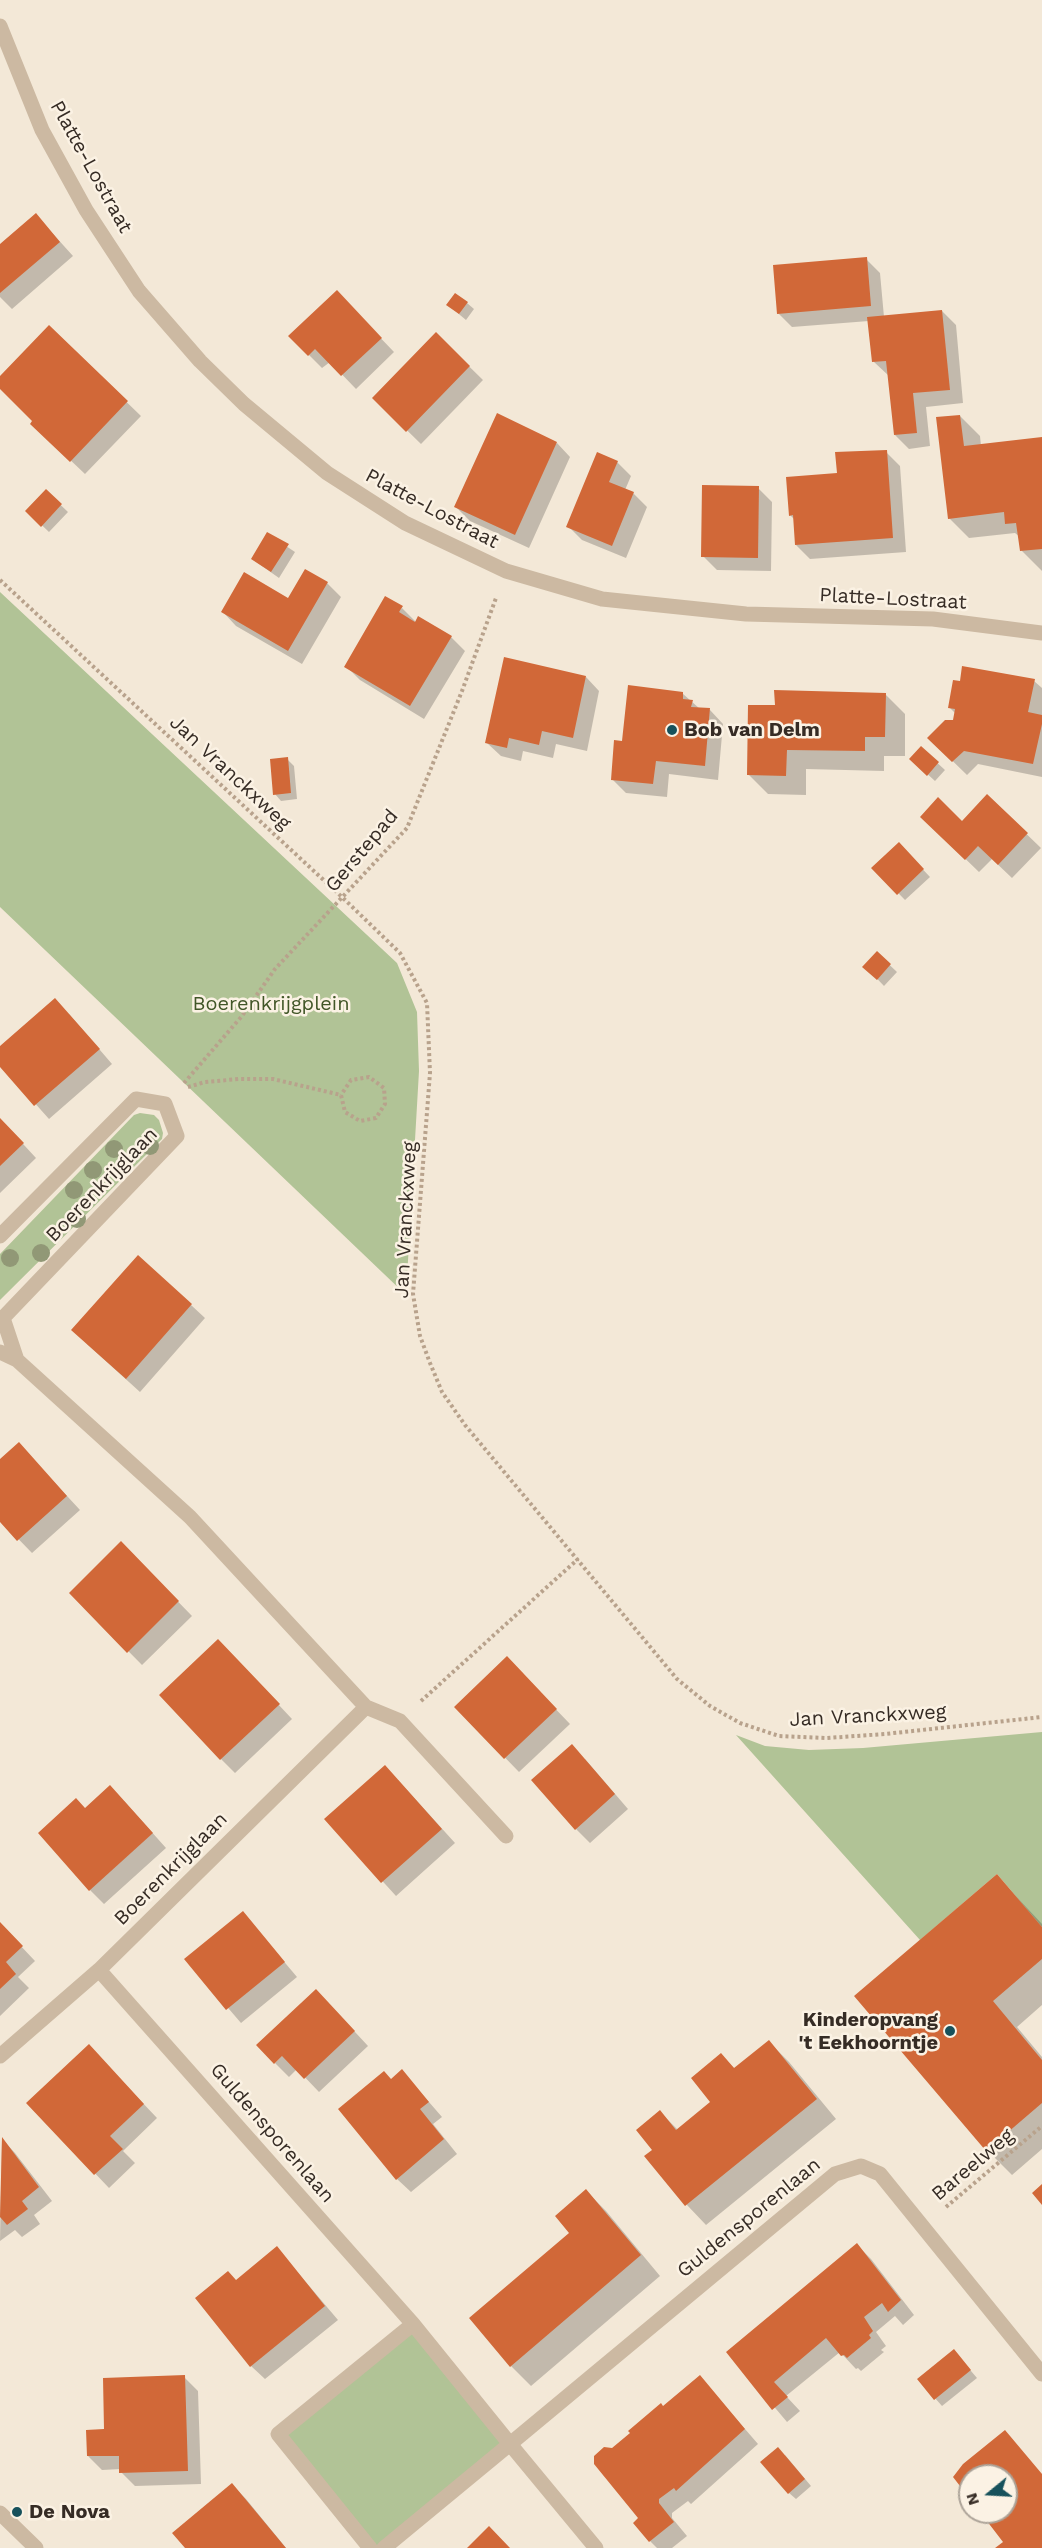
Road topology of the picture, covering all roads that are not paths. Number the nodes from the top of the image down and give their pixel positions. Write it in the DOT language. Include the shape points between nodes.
graph roads {
  1 [pos="0,26"];
  2 [pos="1042,633"];
  3 [pos="0,1236"];
  4 [pos="2,1319"];
  5 [pos="0,1352"];
  6 [pos="17,1360"];
  7 [pos="366,1707"];
  8 [pos="506,1836"];
  9 [pos="99,1970"];
  10 [pos="0,2056"];
  11 [pos="413,2324"];
  12 [pos="1042,2374"];
  13 [pos="510,2444"];
  14 [pos="0,2513"];
  15 [pos="36,2548"];
  16 [pos="370,2548"];
  17 [pos="384,2548"];
  18 [pos="596,2548"];
  1 -- 2 [label="street, Platte-Lostraat" via="42,130 86,210 139,291 244,404 327,473 405,523 506,571 602,599 746,614 933,619"];
  3 -- 4 [label="street, Boerenkrijglaan" via="136,1099 165,1104 177,1136"];
  4 -- 6 [label="street, Boerenkrijglaan"];
  5 -- 6 [label="street, Boerenkrijglaan"];
  6 -- 7 [label="street, Boerenkrijglaan" via="190,1517"];
  7 -- 8 [label="street, Boerenkrijglaan" via="400,1721"];
  7 -- 9 [label="street, Boerenkrijglaan"];
  9 -- 10 [label="street, Boerenkrijglaan"];
  9 -- 11 [label="street, Guldensporenlaan"];
  11 -- 13 [label="street, Guldensporenlaan"];
  11 -- 16 [label="street" via="278,2434"];
  12 -- 13 [label="street, Guldensporenlaan" via="880,2174 861,2166 835,2174"];
  13 -- 17 [label="street, Guldensporenlaan"];
  13 -- 18 [label="street, Guldensporenlaan"];
  14 -- 15 [label="street"];
}
